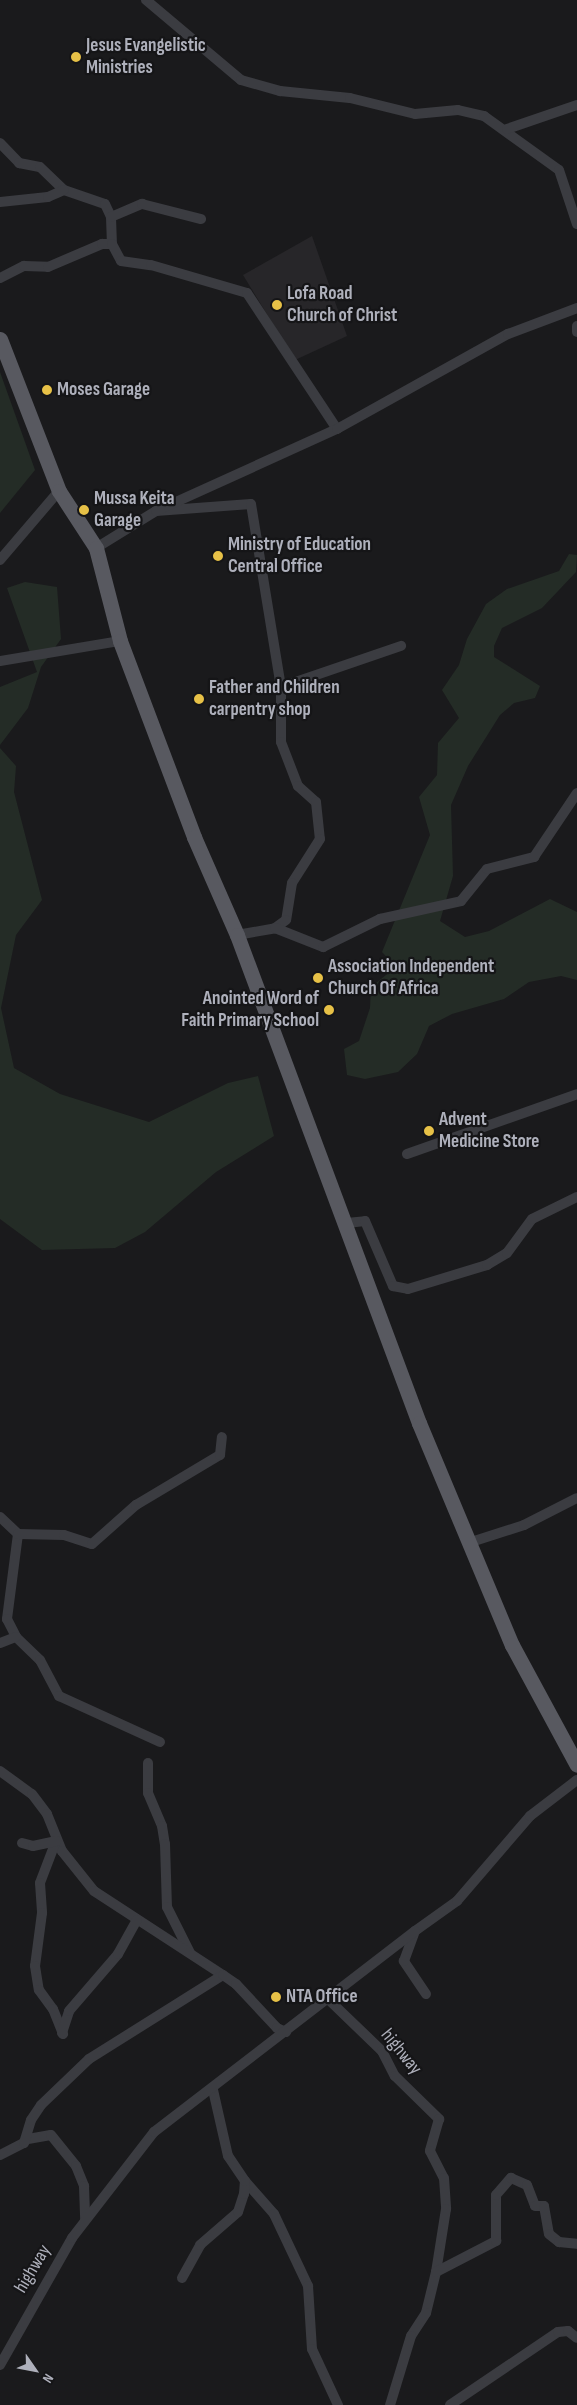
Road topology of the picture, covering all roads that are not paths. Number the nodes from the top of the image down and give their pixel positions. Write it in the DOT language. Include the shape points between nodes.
graph roads {
  1 [pos="146,0"];
  2 [pos="577,104"];
  3 [pos="507,129"];
  4 [pos="0,143"];
  5 [pos="64,190"];
  6 [pos="0,202"];
  7 [pos="111,217"];
  8 [pos="201,219"];
  9 [pos="577,224"];
  10 [pos="112,244"];
  11 [pos="0,278"];
  12 [pos="577,308"];
  13 [pos="577,326"];
  14 [pos="577,332"];
  15 [pos="0,340"];
  16 [pos="337,429"];
  17 [pos="59,492"];
  18 [pos="156,511"];
  19 [pos="96,548"];
  20 [pos="0,560"];
  21 [pos="120,641"];
  22 [pos="402,646"];
  23 [pos="0,661"];
  24 [pos="281,687"];
  25 [pos="577,793"];
  26 [pos="275,928"];
  27 [pos="238,935"];
  28 [pos="577,1094"];
  29 [pos="407,1154"];
  30 [pos="577,1197"];
  31 [pos="347,1223"];
  32 [pos="222,1437"];
  33 [pos="577,1498"];
  34 [pos="0,1517"];
  35 [pos="18,1534"];
  36 [pos="468,1543"];
  37 [pos="16,1637"];
  38 [pos="0,1643"];
  39 [pos="160,1742"];
  40 [pos="148,1763"];
  41 [pos="577,1766"];
  42 [pos="0,1771"];
  43 [pos="577,1780"];
  44 [pos="56,1841"];
  45 [pos="22,1843"];
  46 [pos="137,1920"];
  47 [pos="415,1931"];
  48 [pos="192,1956"];
  49 [pos="222,1976"];
  50 [pos="426,1994"];
  51 [pos="329,2000"];
  52 [pos="286,2032"];
  53 [pos="213,2090"];
  54 [pos="28,2139"];
  55 [pos="0,2155"];
  56 [pos="245,2180"];
  57 [pos="85,2220"];
  58 [pos="577,2244"];
  59 [pos="436,2272"];
  60 [pos="182,2278"];
  61 [pos="577,2338"];
  62 [pos="0,2365"];
  63 [pos="338,2405"];
  64 [pos="390,2405"];
  65 [pos="450,2405"];
  1 -- 3 [label="street" via="241,80 280,91 350,98 415,114 458,110"];
  2 -- 3 [label="street"];
  3 -- 9 [label="street" via="559,170"];
  4 -- 5 [label="street" via="19,163 40,166"];
  5 -- 6 [label="street" via="48,197"];
  5 -- 7 [label="street" via="100,200"];
  7 -- 8 [label="street" via="142,204"];
  7 -- 10 [label="street"];
  10 -- 11 [label="street" via="102,244 48,267 24,266"];
  10 -- 16 [label="street" via="122,261 151,265 252,297"];
  12 -- 16 [label="street" via="508,334"];
  13 -- 14 [label="street"];
  15 -- 17 [label="main road"];
  16 -- 18 [label="street"];
  17 -- 19 [label="main road"];
  17 -- 20 [label="street"];
  18 -- 19 [label="street"];
  18 -- 24 [label="street" via="251,504"];
  19 -- 21 [label="main road"];
  21 -- 23 [label="street"];
  21 -- 27 [label="main road" via="194,837"];
  22 -- 24 [label="street"];
  24 -- 26 [label="street" via="281,742 298,786 316,802 320,839 292,883 286,920"];
  25 -- 26 [label="street" via="534,857 487,869 461,901 380,920 323,947"];
  26 -- 27 [label="street"];
  27 -- 31 [label="main road"];
  28 -- 29 [label="street"];
  30 -- 31 [label="street" via="532,1220 507,1253 487,1265 408,1289 393,1286 365,1221"];
  31 -- 36 [label="main road"];
  32 -- 35 [label="street" via="220,1455 136,1505 92,1544 64,1535"];
  33 -- 36 [label="street" via="524,1525"];
  34 -- 35 [label="street"];
  35 -- 37 [label="street" via="7,1619"];
  36 -- 41 [label="main road" via="512,1645"];
  37 -- 38 [label="street"];
  37 -- 39 [label="street" via="40,1660 59,1696"];
  40 -- 48 [label="street" via="148,1793 165,1844 167,1907"];
  42 -- 44 [label="street" via="32,1794 47,1814"];
  43 -- 47 [label="street, highway" via="530,1816 457,1901"];
  44 -- 45 [label="street" via="33,1846"];
  44 -- 46 [label="street" via="94,1892"];
  44 -- 46 [label="street" via="40,1883 42,1913 35,1966 39,1990 54,2009 62,2034 70,2011 118,1954"];
  46 -- 48 [label="street" via="165,1934"];
  47 -- 50 [label="street" via="404,1961"];
  47 -- 51 [label="street, highway"];
  48 -- 49 [label="street"];
  49 -- 52 [label="street"];
  49 -- 54 [label="street" via="89,2059 49,2096 31,2120"];
  51 -- 52 [label="street, highway"];
  51 -- 59 [label="street, highway" via="382,2051 395,2076 439,2119 430,2151 444,2178 446,2209"];
  52 -- 53 [label="street, highway"];
  53 -- 56 [label="street" via="228,2156"];
  53 -- 57 [label="street, highway" via="154,2132"];
  54 -- 55 [label="street"];
  54 -- 57 [label="street" via="51,2134 76,2166 84,2186"];
  56 -- 60 [label="street" via="238,2212 200,2246"];
  56 -- 63 [label="street" via="274,2214 308,2286 312,2349"];
  57 -- 62 [label="street, highway"];
  58 -- 59 [label="street" via="559,2242 548,2234 544,2206 535,2206 527,2185 511,2178 496,2195 496,2241"];
  59 -- 64 [label="street, highway" via="426,2313 411,2336"];
  61 -- 65 [label="street" via="568,2331 558,2332"];
}
